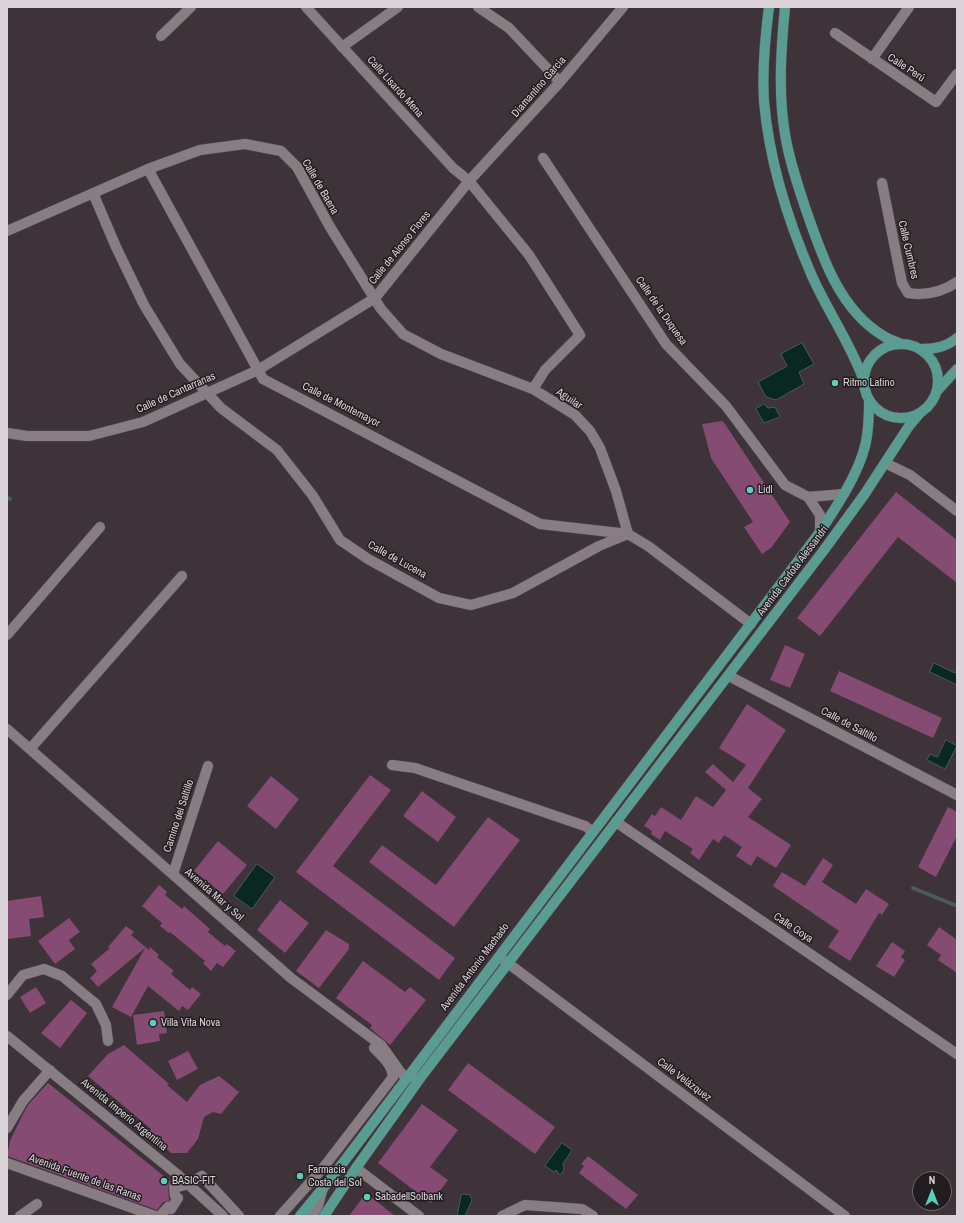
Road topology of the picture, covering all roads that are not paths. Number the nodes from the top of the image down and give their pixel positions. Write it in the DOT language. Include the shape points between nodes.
graph roads {
  1 [pos="192,7"];
  2 [pos="306,7"];
  3 [pos="398,7"];
  4 [pos="478,7"];
  5 [pos="623,7"];
  6 [pos="769,7"];
  7 [pos="785,7"];
  8 [pos="909,7"];
  9 [pos="835,33"];
  10 [pos="161,36"];
  11 [pos="342,47"];
  12 [pos="872,59"];
  13 [pos="957,74"];
  14 [pos="560,82"];
  15 [pos="543,158"];
  16 [pos="148,169"];
  17 [pos="469,181"];
  18 [pos="882,183"];
  19 [pos="93,193"];
  20 [pos="7,231"];
  21 [pos="957,282"];
  22 [pos="375,298"];
  23 [pos="957,338"];
  24 [pos="901,344"];
  25 [pos="921,349"];
  26 [pos="258,370"];
  27 [pos="955,374"];
  28 [pos="864,381"];
  29 [pos="533,389"];
  30 [pos="937,391"];
  31 [pos="206,392"];
  32 [pos="869,400"];
  33 [pos="920,413"];
  34 [pos="7,433"];
  35 [pos="885,463"];
  36 [pos="844,494"];
  37 [pos="808,497"];
  38 [pos="957,511"];
  39 [pos="100,527"];
  40 [pos="820,532"];
  41 [pos="628,534"];
  42 [pos="182,576"];
  43 [pos="751,624"];
  44 [pos="7,635"];
  45 [pos="729,676"];
  46 [pos="7,729"];
  47 [pos="668,732"];
  48 [pos="30,749"];
  49 [pos="392,765"];
  50 [pos="208,766"];
  51 [pos="956,791"];
  52 [pos="616,822"];
  53 [pos="592,831"];
  54 [pos="173,874"];
  55 [pos="498,956"];
  56 [pos="509,964"];
  57 [pos="7,995"];
  58 [pos="7,1036"];
  59 [pos="108,1041"];
  60 [pos="374,1048"];
  61 [pos="957,1054"];
  62 [pos="50,1070"];
  63 [pos="406,1077"];
  64 [pos="421,1077"];
  65 [pos="7,1128"];
  66 [pos="7,1163"];
  67 [pos="356,1168"];
  68 [pos="189,1184"];
  69 [pos="324,1186"];
  70 [pos="36,1204"];
  71 [pos="20,1216"];
  72 [pos="155,1216"];
  73 [pos="160,1216"];
  74 [pos="223,1216"];
  75 [pos="239,1216"];
  76 [pos="280,1216"];
  77 [pos="300,1216"];
  78 [pos="312,1216"];
  79 [pos="324,1216"];
  80 [pos="419,1216"];
  81 [pos="502,1216"];
  82 [pos="593,1216"];
  83 [pos="845,1216"];
  1 -- 10 [label="street"];
  2 -- 11 [label="street, Calle Lisardo Mena"];
  3 -- 11 [label="street"];
  4 -- 14 [label="street" via="509,28"];
  5 -- 14 [label="street, Diamantino Garcia"];
  6 -- 28 [label="main road" via="764,43 764,100 776,170 792,228 812,277 858,362"];
  7 -- 24 [label="main road" via="782,101 791,165 829,270 845,298 870,326"];
  8 -- 12 [label="street"];
  9 -- 12 [label="street, Calle Perú"];
  11 -- 17 [label="street, Calle Lisardo Mena" via="453,168"];
  12 -- 13 [label="street, Calle Perú" via="936,102"];
  14 -- 17 [label="street, Diamantino Garcia"];
  15 -- 37 [label="street, Calle de la Duquesa" via="666,344 726,406 785,485"];
  16 -- 19 [label="street, Calle de Baena"];
  16 -- 22 [label="street, Calle de Baena" via="200,150 245,144 281,152 297,167 330,227"];
  16 -- 26 [label="street, Calle de Montemayor"];
  17 -- 22 [label="street, Calle de Alonso Flores"];
  17 -- 29 [label="street" via="529,255 580,335 545,370"];
  18 -- 21 [label="street, Calle Cumbres" via="902,283 908,293 920,295 945,290"];
  19 -- 20 [label="street, Calle de Baena"];
  19 -- 31 [label="street" via="148,312 180,364"];
  22 -- 26 [label="street, Calle de Alonso Flores"];
  22 -- 29 [label="street, Calle de Baena" via="381,309 403,334 441,354"];
  23 -- 25 [label="main road" via="949,345"];
  24 -- 25 [label="main road"];
  24 -- 28 [label="main road" via="889,345 875,355 866,370"];
  25 -- 30 [label="main road" via="930,357 936,368"];
  26 -- 31 [label="street, Calle de Cantarranas"];
  26 -- 41 [label="street, Calle de Montemayor" via="264,379 540,524"];
  27 -- 30 [label="main road"];
  28 -- 32 [label="main road"];
  29 -- 41 [label="street, Aguilar" via="575,416 590,431 611,476"];
  30 -- 33 [label="main road" via="930,404"];
  31 -- 34 [label="street, Calle de Cantarranas" via="143,422 89,436 27,436"];
  31 -- 41 [label="street, Calle de Lucena" via="221,408 277,450 314,496 340,540 368,559 439,598 471,605 513,593 599,546"];
  32 -- 33 [label="main road" via="886,415 897,418"];
  32 -- 36 [label="main road, Avenida Carlota Alessandri" via="865,447"];
  33 -- 35 [label="main road, Avenida Carlota Alessandri"];
  35 -- 38 [label="street" via="910,475"];
  35 -- 45 [label="main road, Avenida Carlota Alessandri"];
  36 -- 37 [label="street"];
  36 -- 40 [label="main road, Avenida Carlota Alessandri"];
  37 -- 40 [label="street" via="820,515"];
  39 -- 44 [label="street"];
  40 -- 43 [label="main road, Avenida Carlota Alessandri"];
  41 -- 43 [label="street" via="648,546"];
  42 -- 48 [label="street"];
  43 -- 47 [label="main road, Avenida Carlota Alessandri"];
  45 -- 51 [label="street, Calle de Saltillo"];
  45 -- 52 [label="main road, Avenida Carlota Alessandri"];
  46 -- 48 [label="street, Avenida Mar y Sol"];
  47 -- 53 [label="main road, Avenida Antonio Machado"];
  48 -- 54 [label="street, Avenida Mar y Sol"];
  49 -- 53 [label="street" via="415,768 585,826"];
  50 -- 54 [label="street, Camino del Saltillo"];
  52 -- 56 [label="main road"];
  52 -- 61 [label="street, Calle Goya"];
  53 -- 55 [label="main road, Avenida Antonio Machado"];
  54 -- 63 [label="street, Avenida Mar y Sol" via="292,978 381,1045"];
  55 -- 56 [label="street, Calle Velázquez"];
  55 -- 63 [label="main road, Avenida Antonio Machado"];
  56 -- 64 [label="main road"];
  56 -- 83 [label="street, Calle Velázquez"];
  57 -- 59 [label="street" via="23,975 44,969 62,976 96,1004 106,1025"];
  58 -- 62 [label="street, Avenida Imperio Argentina"];
  60 -- 76 [label="street" via="384,1058 393,1072 393,1077 323,1168"];
  62 -- 65 [label="street" via="23,1101"];
  62 -- 68 [label="street, Avenida Imperio Argentina"];
  63 -- 64 [label="street"];
  63 -- 69 [label="main road, Avenida Antonio Machado"];
  64 -- 67 [label="main road"];
  66 -- 72 [label="street, Avenida Fuente de las Ranas"];
  67 -- 79 [label="main road"];
  67 -- 80 [label="street"];
  68 -- 73 [label="street" via="174,1188 175,1196 178,1198 171,1209 168,1207"];
  68 -- 74 [label="street, Avenida Imperio Argentina"];
  68 -- 75 [label="street" via="202,1176"];
  69 -- 77 [label="main road, Avenida Antonio Machado"];
  69 -- 78 [label="street"];
  70 -- 71 [label="street"];
  81 -- 82 [label="street" via="525,1205 582,1209"];
}
